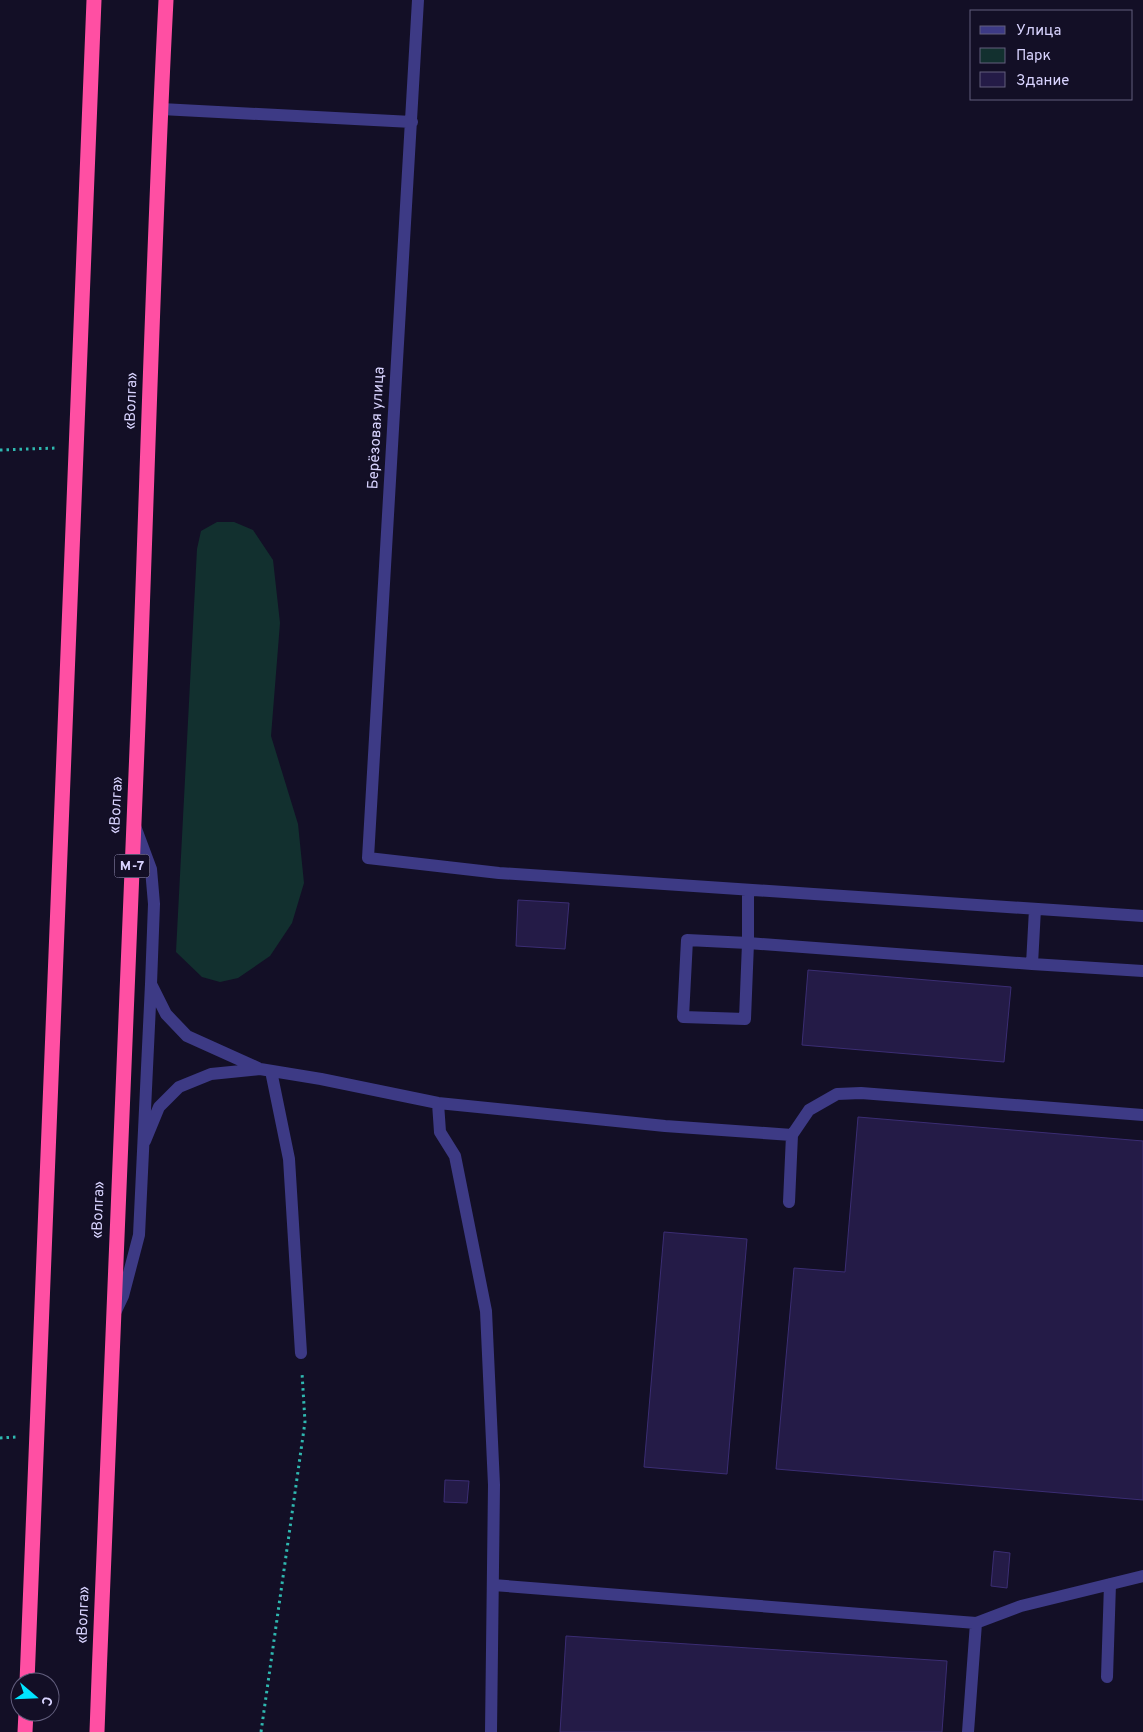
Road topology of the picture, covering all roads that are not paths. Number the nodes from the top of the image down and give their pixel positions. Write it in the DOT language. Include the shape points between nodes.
graph roads {
  1 [pos="94,0"];
  2 [pos="166,0"];
  3 [pos="418,0"];
  4 [pos="160,109"];
  5 [pos="412,122"];
  6 [pos="134,822"];
  7 [pos="748,890"];
  8 [pos="1035,909"];
  9 [pos="1143,916"];
  10 [pos="748,943"];
  11 [pos="1032,964"];
  12 [pos="1143,971"];
  13 [pos="151,984"];
  14 [pos="266,1070"];
  15 [pos="438,1103"];
  16 [pos="1143,1115"];
  17 [pos="792,1135"];
  18 [pos="145,1141"];
  19 [pos="789,1202"];
  20 [pos="112,1317"];
  21 [pos="301,1353"];
  22 [pos="1143,1576"];
  23 [pos="1110,1584"];
  24 [pos="493,1585"];
  25 [pos="976,1624"];
  26 [pos="27,1672"];
  27 [pos="1107,1677"];
  28 [pos="97,1732"];
  29 [pos="491,1732"];
  30 [pos="968,1732"];
  1 -- 26 [label="highway"];
  2 -- 4 [label="highway, «Волга» / М-7"];
  3 -- 5 [label="street, Берёзовая улица"];
  4 -- 5 [label="street"];
  4 -- 6 [label="highway, «Волга» / М-7"];
  5 -- 7 [label="street, Берёзовая улица" via="368,858 499,873"];
  6 -- 13 [label="street" via="151,868 154,904"];
  6 -- 20 [label="highway, «Волга» / М-7"];
  7 -- 8 [label="street"];
  7 -- 10 [label="street"];
  8 -- 9 [label="street"];
  8 -- 11 [label="street"];
  10 -- 10 [label="street" via="687,940 683,1017 745,1019"];
  10 -- 11 [label="street"];
  11 -- 12 [label="street"];
  13 -- 14 [label="street" via="166,1014 187,1036"];
  13 -- 18 [label="street"];
  14 -- 15 [label="street"];
  14 -- 18 [label="street" via="211,1074 179,1087 159,1107"];
  14 -- 21 [label="street" via="289,1159"];
  15 -- 17 [label="street" via="664,1126"];
  15 -- 24 [label="street" via="440,1132 455,1156 486,1311 494,1485"];
  16 -- 17 [label="street" via="861,1093 836,1094 809,1110"];
  17 -- 19 [label="street"];
  18 -- 20 [label="street" via="139,1235 123,1296"];
  20 -- 28 [label="highway, «Волга» / М-7"];
  22 -- 23 [label="street"];
  23 -- 25 [label="street" via="1021,1606"];
  23 -- 27 [label="street"];
  24 -- 25 [label="street"];
  24 -- 29 [label="street"];
  25 -- 30 [label="street"];
}
